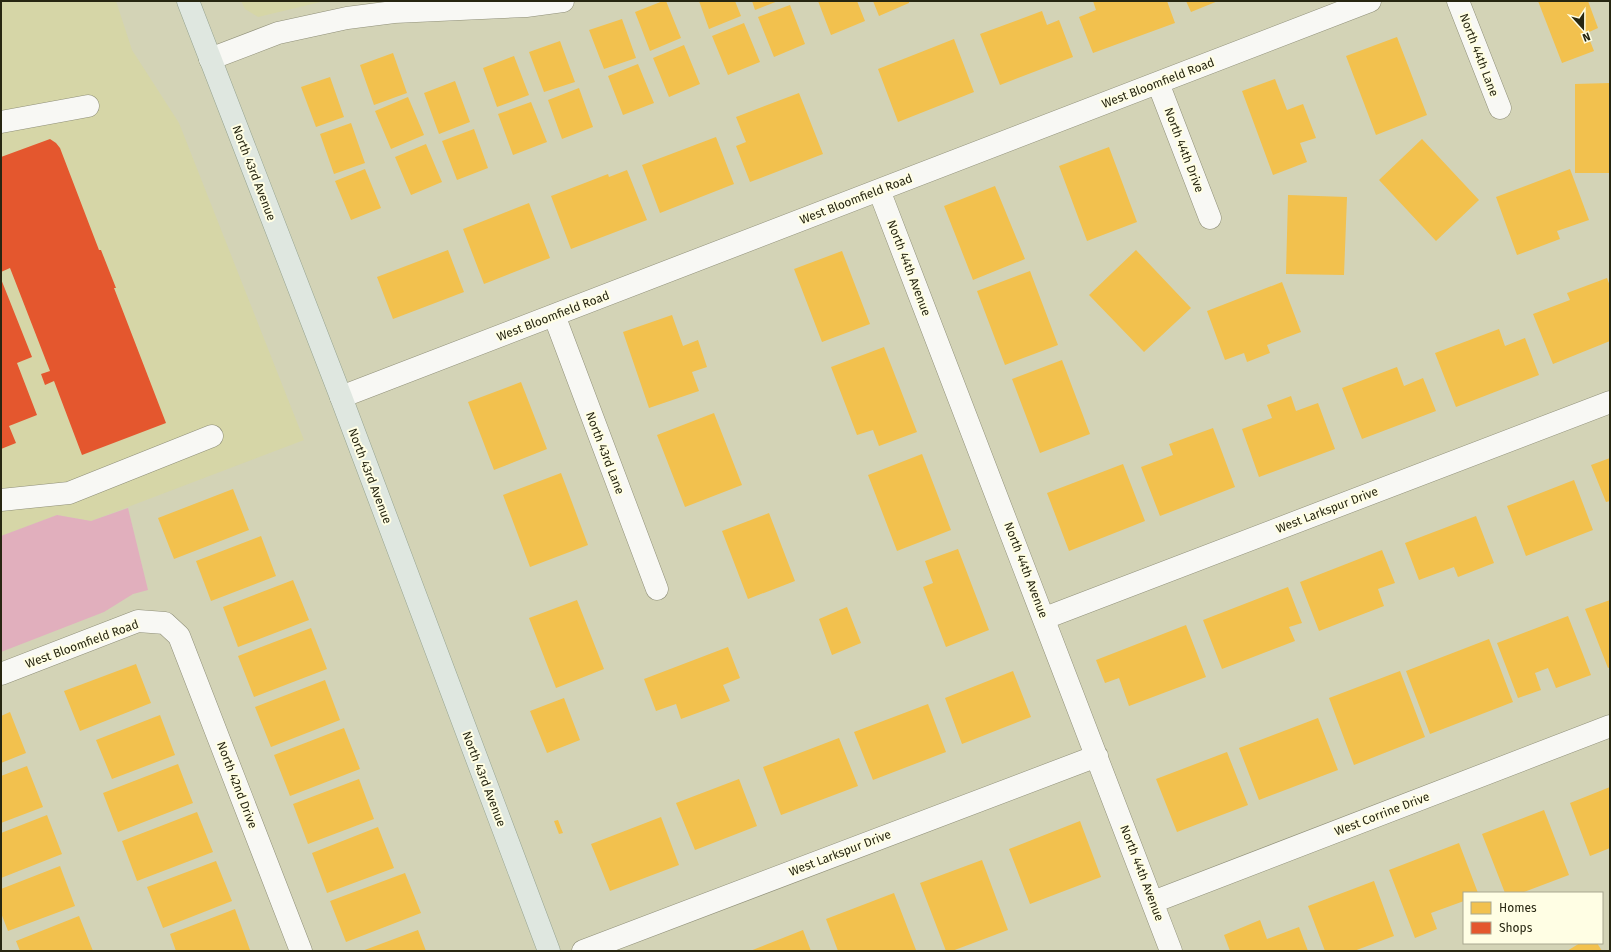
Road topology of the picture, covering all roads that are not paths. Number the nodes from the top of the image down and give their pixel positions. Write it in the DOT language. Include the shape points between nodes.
graph roads {
  1 [pos="188,1"];
  2 [pos="563,1"];
  3 [pos="1370,1"];
  4 [pos="1458,1"];
  5 [pos="210,59"];
  6 [pos="1158,83"];
  7 [pos="88,106"];
  8 [pos="1500,108"];
  9 [pos="1,122"];
  10 [pos="879,190"];
  11 [pos="1210,218"];
  12 [pos="554,316"];
  13 [pos="341,397"];
  14 [pos="1610,402"];
  15 [pos="212,436"];
  16 [pos="1,500"];
  17 [pos="657,590"];
  18 [pos="1045,618"];
  19 [pos="165,622"];
  20 [pos="1,674"];
  21 [pos="1610,726"];
  22 [pos="1097,756"];
  23 [pos="1153,902"];
  24 [pos="301,951"];
  25 [pos="549,951"];
  26 [pos="583,951"];
  27 [pos="1171,951"];
  1 -- 5 [label="main road, North 43rd Avenue"];
  2 -- 5 [label="street" via="526,6 394,12 347,18 278,33"];
  3 -- 6 [label="street, West Bloomfield Road"];
  4 -- 8 [label="street, North 44th Lane"];
  5 -- 13 [label="main road, North 43rd Avenue"];
  6 -- 10 [label="street, West Bloomfield Road"];
  6 -- 11 [label="street, North 44th Drive"];
  7 -- 9 [label="street"];
  10 -- 12 [label="street, West Bloomfield Road"];
  10 -- 18 [label="street, North 44th Avenue"];
  12 -- 13 [label="street, West Bloomfield Road"];
  12 -- 17 [label="street, North 43rd Lane"];
  13 -- 25 [label="main road, North 43rd Avenue"];
  14 -- 18 [label="street, West Larkspur Drive"];
  15 -- 16 [label="street" via="69,492"];
  18 -- 22 [label="street, North 44th Avenue"];
  19 -- 20 [label="street, West Bloomfield Road" via="138,621"];
  19 -- 24 [label="street, North 42nd Drive" via="179,636"];
  21 -- 23 [label="street, West Corrine Drive"];
  22 -- 23 [label="street, North 44th Avenue"];
  22 -- 26 [label="street, West Larkspur Drive"];
  23 -- 27 [label="street, North 44th Avenue"];
}
